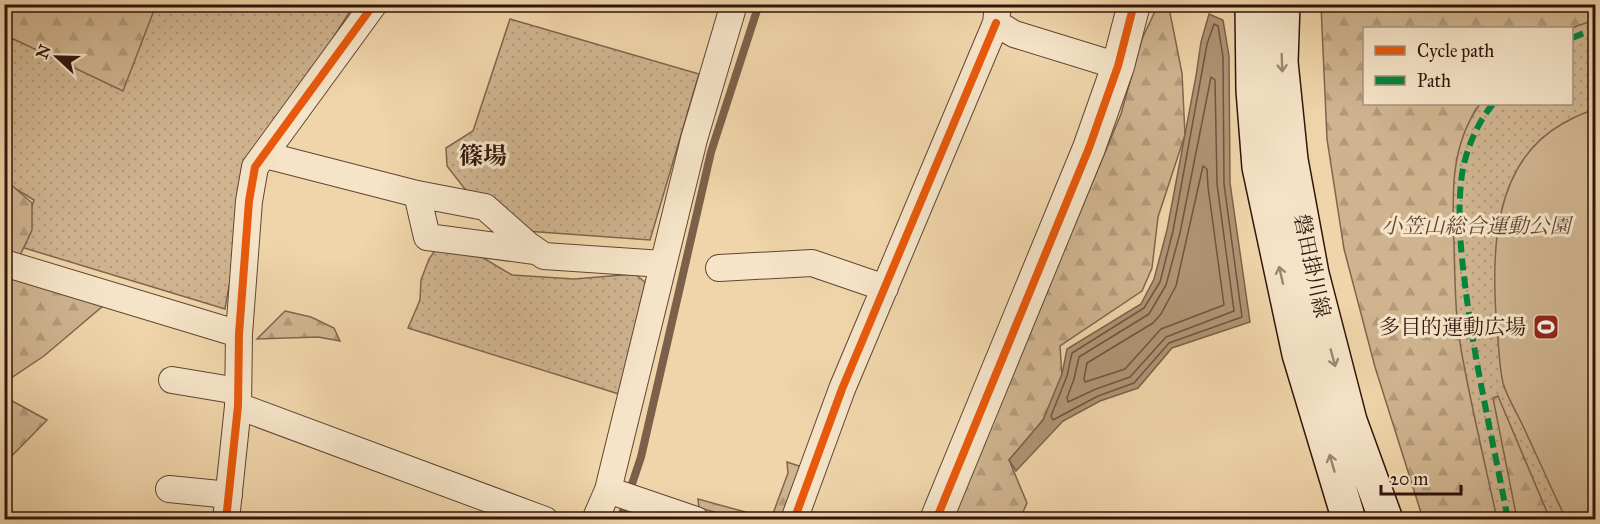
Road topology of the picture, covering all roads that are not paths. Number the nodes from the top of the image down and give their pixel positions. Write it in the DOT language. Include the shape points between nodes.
graph roads {
  1 [pos="374,4"];
  2 [pos="734,4"];
  3 [pos="1134,4"];
  4 [pos="1252,4"];
  5 [pos="1283,4"];
  6 [pos="997,14"];
  7 [pos="1118,66"];
  8 [pos="265,155"];
  9 [pos="417,194"];
  10 [pos="536,251"];
  11 [pos="4,263"];
  12 [pos="663,264"];
  13 [pos="719,268"];
  14 [pos="885,288"];
  15 [pos="239,334"];
  16 [pos="172,380"];
  17 [pos="238,399"];
  18 [pos="169,489"];
  19 [pos="608,490"];
  20 [pos="228,507"];
  21 [pos="1344,518"];
  22 [pos="545,519"];
  23 [pos="595,519"];
  24 [pos="696,519"];
  25 [pos="794,519"];
  26 [pos="936,519"];
  27 [pos="1386,519"];
  1 -- 8 [label="street"];
  2 -- 12 [label="street" via="694,139"];
  3 -- 7 [label="street"];
  21 -- 4 [label="main road, 磐田掛川線, one-way" via="1299,354 1259,167"];
  5 -- 27 [label="main road, 磐田掛川線, one-way" via="1281,62 1291,160 1312,274 1350,422"];
  6 -- 7 [label="street" via="1014,34"];
  6 -- 14 [label="street"];
  7 -- 26 [label="street" via="1089,148"];
  8 -- 9 [label="street"];
  8 -- 15 [label="street" via="255,168 249,201"];
  9 -- 10 [label="street" via="485,207"];
  9 -- 10 [label="street" via="427,237"];
  10 -- 12 [label="street" via="543,256"];
  11 -- 15 [label="street"];
  12 -- 19 [label="street"];
  13 -- 14 [label="street" via="812,263"];
  14 -- 25 [label="street"];
  15 -- 17 [label="street"];
  16 -- 17 [label="street"];
  17 -- 20 [label="street"];
  17 -- 22 [label="street"];
  18 -- 20 [label="street"];
  19 -- 23 [label="street"];
  19 -- 24 [label="street"];
}
